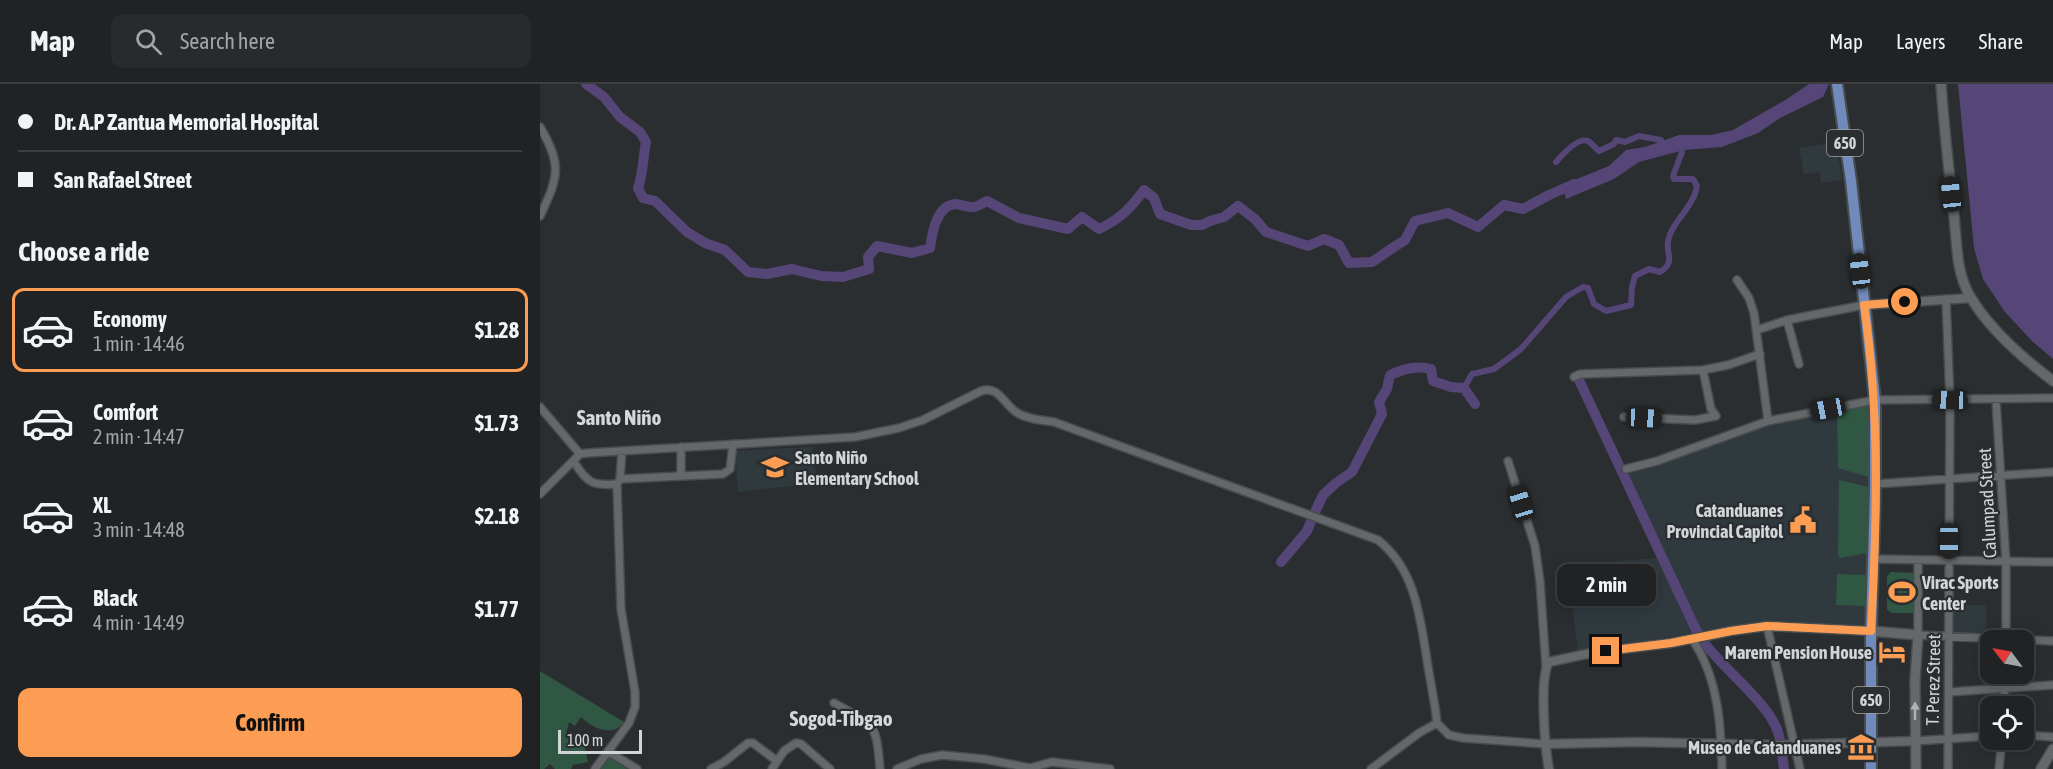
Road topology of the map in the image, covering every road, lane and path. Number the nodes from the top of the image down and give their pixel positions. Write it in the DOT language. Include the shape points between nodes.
graph roads {
  1 [pos="1837,84"];
  2 [pos="1941,84"];
  3 [pos="540,127"];
  4 [pos="540,216"];
  5 [pos="1737,280"];
  6 [pos="1971,297"];
  7 [pos="1946,299"];
  8 [pos="1864,305"];
  9 [pos="1787,321"];
  10 [pos="1757,330"];
  11 [pos="1760,354"];
  12 [pos="1799,364"];
  13 [pos="1704,370"];
  14 [pos="1574,376"];
  15 [pos="2053,381"];
  16 [pos="1875,400"];
  17 [pos="1950,400"];
  18 [pos="1996,400"];
  19 [pos="2051,401"];
  20 [pos="540,407"];
  21 [pos="1624,417"];
  22 [pos="1768,421"];
  23 [pos="733,444"];
  24 [pos="681,447"];
  25 [pos="622,451"];
  26 [pos="580,454"];
  27 [pos="1508,461"];
  28 [pos="574,462"];
  29 [pos="1626,469"];
  30 [pos="2053,472"];
  31 [pos="681,476"];
  32 [pos="2001,476"];
  33 [pos="1949,480"];
  34 [pos="618,482"];
  35 [pos="1875,484"];
  36 [pos="540,494"];
  37 [pos="1875,559"];
  38 [pos="1918,560"];
  39 [pos="1949,561"];
  40 [pos="2006,562"];
  41 [pos="2053,562"];
  42 [pos="1767,626"];
  43 [pos="2006,630"];
  44 [pos="1871,631"];
  45 [pos="1918,635"];
  46 [pos="1949,637"];
  47 [pos="1697,638"];
  48 [pos="1980,639"];
  49 [pos="2034,641"];
  50 [pos="2053,641"];
  51 [pos="1549,664"];
  52 [pos="2005,684"];
  53 [pos="2053,685"];
  54 [pos="2005,688"];
  55 [pos="1949,692"];
  56 [pos="2005,696"];
  57 [pos="834,703"];
  58 [pos="1437,723"];
  59 [pos="1980,736"];
  60 [pos="2034,736"];
  61 [pos="2053,737"];
  62 [pos="1948,738"];
  63 [pos="1915,741"];
  64 [pos="1871,742"];
  65 [pos="1545,744"];
  66 [pos="1722,744"];
  67 [pos="1793,744"];
  68 [pos="2053,749"];
  69 [pos="2001,750"];
  70 [pos="609,753"];
  71 [pos="777,761"];
  72 [pos="595,769"];
  73 [pos="637,769"];
  74 [pos="711,769"];
  75 [pos="772,769"];
  76 [pos="830,769"];
  77 [pos="880,769"];
  78 [pos="897,769"];
  79 [pos="1110,769"];
  80 [pos="1371,769"];
  81 [pos="1548,769"];
  82 [pos="1722,769"];
  83 [pos="1800,769"];
  84 [pos="1871,769"];
  85 [pos="1916,769"];
  86 [pos="1948,769"];
  87 [pos="1999,769"];
  88 [pos="2041,769"];
  1 -- 8 [label="main road, 650"];
  2 -- 6 [label="main road" via="1960,275"];
  3 -- 4 [label="street" via="553,149 557,174"];
  5 -- 10 [label="street" via="1752,305"];
  6 -- 7 [label="street"];
  6 -- 15 [label="main road" via="2011,345"];
  7 -- 8 [label="street"];
  7 -- 17 [label="street, T. Perez Street"];
  8 -- 9 [label="street"];
  8 -- 16 [label="main road, 650"];
  9 -- 10 [label="street"];
  9 -- 12 [label="street"];
  10 -- 11 [label="street"];
  11 -- 13 [label="street"];
  11 -- 22 [label="street"];
  13 -- 14 [label="street"];
  13 -- 21 [label="street" via="1716,416 1695,420"];
  16 -- 17 [label="street"];
  16 -- 22 [label="street"];
  16 -- 35 [label="main road, 650"];
  17 -- 18 [label="street"];
  17 -- 33 [label="street, T. Perez Street"];
  18 -- 19 [label="street"];
  18 -- 32 [label="street, Calumpad Street"];
  20 -- 26 [label="street"];
  22 -- 29 [label="street"];
  23 -- 24 [label="street"];
  23 -- 31 [label="street" via="726,473"];
  23 -- 58 [label="street" via="879,433 923,420 986,389 1025,416 1054,422 1378,540 1397,559 1418,602"];
  24 -- 25 [label="street"];
  24 -- 31 [label="street"];
  25 -- 26 [label="street"];
  25 -- 34 [label="street"];
  26 -- 28 [label="street"];
  27 -- 51 [label="street" via="1534,546"];
  28 -- 34 [label="street" via="595,484"];
  28 -- 36 [label="street"];
  30 -- 32 [label="street"];
  31 -- 34 [label="street"];
  32 -- 33 [label="street"];
  32 -- 40 [label="street, Calumpad Street"];
  33 -- 35 [label="street"];
  33 -- 39 [label="street, T. Perez Street"];
  34 -- 70 [label="street" via="621,609 635,707"];
  35 -- 37 [label="main road, 650"];
  37 -- 38 [label="street"];
  37 -- 44 [label="main road, 650"];
  38 -- 39 [label="street"];
  38 -- 45 [label="street"];
  39 -- 40 [label="street"];
  39 -- 46 [label="street, T. Perez Street"];
  40 -- 41 [label="street"];
  40 -- 43 [label="street, Calumpad Street"];
  42 -- 44 [label="street"];
  42 -- 47 [label="street"];
  42 -- 67 [label="street"];
  44 -- 45 [label="main road"];
  44 -- 64 [label="main road, 650"];
  45 -- 46 [label="street"];
  63 -- 45 [label="main road, one-way"];
  46 -- 48 [label="street"];
  46 -- 55 [label="street, T. Perez Street"];
  47 -- 51 [label="street" via="1591,653"];
  47 -- 66 [label="street" via="1717,700"];
  49 -- 50 [label="street"];
  51 -- 65 [label="street" via="1544,675"];
  52 -- 54 [label="street"];
  53 -- 54 [label="street"];
  54 -- 55 [label="street"];
  54 -- 56 [label="street"];
  55 -- 62 [label="street, T. Perez Street"];
  57 -- 77 [label="street" via="873,727"];
  58 -- 65 [label="street" via="1449,735 1463,738"];
  58 -- 80 [label="street"];
  59 -- 62 [label="street"];
  60 -- 61 [label="street"];
  62 -- 63 [label="street"];
  62 -- 86 [label="street, T. Perez Street"];
  63 -- 64 [label="street"];
  63 -- 85 [label="main road"];
  64 -- 67 [label="street"];
  64 -- 84 [label="main road, 650"];
  65 -- 66 [label="street"];
  65 -- 81 [label="street"];
  66 -- 67 [label="street"];
  66 -- 82 [label="street"];
  67 -- 83 [label="street"];
  68 -- 88 [label="main road"];
  69 -- 87 [label="street"];
  70 -- 72 [label="street"];
  70 -- 73 [label="street"];
  71 -- 74 [label="street" via="748,743"];
  71 -- 75 [label="street"];
  71 -- 76 [label="street" via="796,743"];
  78 -- 79 [label="street" via="942,755 1030,768 1052,762"];
}
